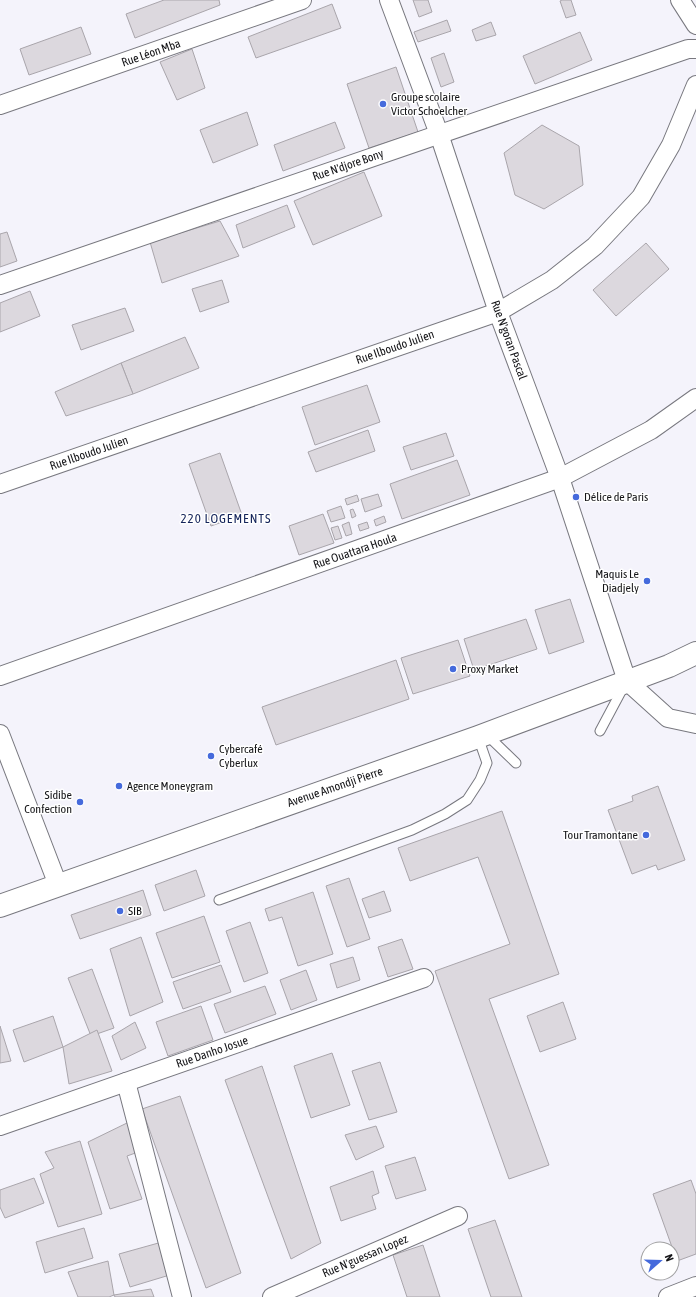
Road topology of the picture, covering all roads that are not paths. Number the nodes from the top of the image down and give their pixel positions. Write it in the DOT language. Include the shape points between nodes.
graph roads {
  1 [pos="302,0"];
  2 [pos="389,0"];
  3 [pos="680,0"];
  4 [pos="696,24"];
  5 [pos="696,49"];
  6 [pos="696,85"];
  7 [pos="0,105"];
  8 [pos="438,134"];
  9 [pos="0,285"];
  10 [pos="498,312"];
  11 [pos="696,398"];
  12 [pos="560,478"];
  13 [pos="0,484"];
  14 [pos="696,653"];
  15 [pos="669,666"];
  16 [pos="696,667"];
  17 [pos="0,676"];
  18 [pos="627,681"];
  19 [pos="696,724"];
  20 [pos="600,731"];
  21 [pos="0,734"];
  22 [pos="482,736"];
  23 [pos="516,763"];
  24 [pos="58,885"];
  25 [pos="219,900"];
  26 [pos="0,906"];
  27 [pos="424,978"];
  28 [pos="126,1082"];
  29 [pos="0,1126"];
  30 [pos="458,1216"];
  31 [pos="696,1286"];
  32 [pos="182,1297"];
  33 [pos="272,1297"];
  34 [pos="668,1297"];
  1 -- 7 [label="street, Rue Léon Mba"];
  2 -- 8 [label="street, Rue N'goran Pascal"];
  3 -- 4 [label="street"];
  5 -- 8 [label="street, Rue N'djore Bony" via="688,49"];
  6 -- 10 [label="street, Rue Ilboudo Julien" via="671,145 641,197 583,256 552,280"];
  8 -- 9 [label="street, Rue N'djore Bony"];
  8 -- 10 [label="street, Rue N'goran Pascal"];
  10 -- 12 [label="street, Rue N'goran Pascal"];
  10 -- 13 [label="street, Rue Ilboudo Julien"];
  11 -- 12 [label="street, Rue Ouattara Houla" via="651,430"];
  12 -- 17 [label="street, Rue Ouattara Houla"];
  12 -- 18 [label="street, Rue N'goran Pascal"];
  14 -- 15 [label="street, Avenue Amondji Pierre"];
  15 -- 16 [label="street, Avenue Amondji Pierre"];
  15 -- 18 [label="street, Avenue Amondji Pierre"];
  18 -- 19 [label="street" via="668,718"];
  18 -- 20 [label="lane"];
  18 -- 22 [label="street, Avenue Amondji Pierre"];
  21 -- 24 [label="street"];
  22 -- 23 [label="lane"];
  22 -- 24 [label="street, Avenue Amondji Pierre"];
  22 -- 25 [label="lane" via="487,763 468,800 412,830"];
  24 -- 26 [label="street, Avenue Amondji Pierre"];
  27 -- 28 [label="street, Rue Danho Josue"];
  28 -- 29 [label="street, Rue Danho Josue"];
  28 -- 32 [label="street"];
  30 -- 33 [label="street, Rue N'guessan Lopez"];
  31 -- 34 [label="street"];
}
